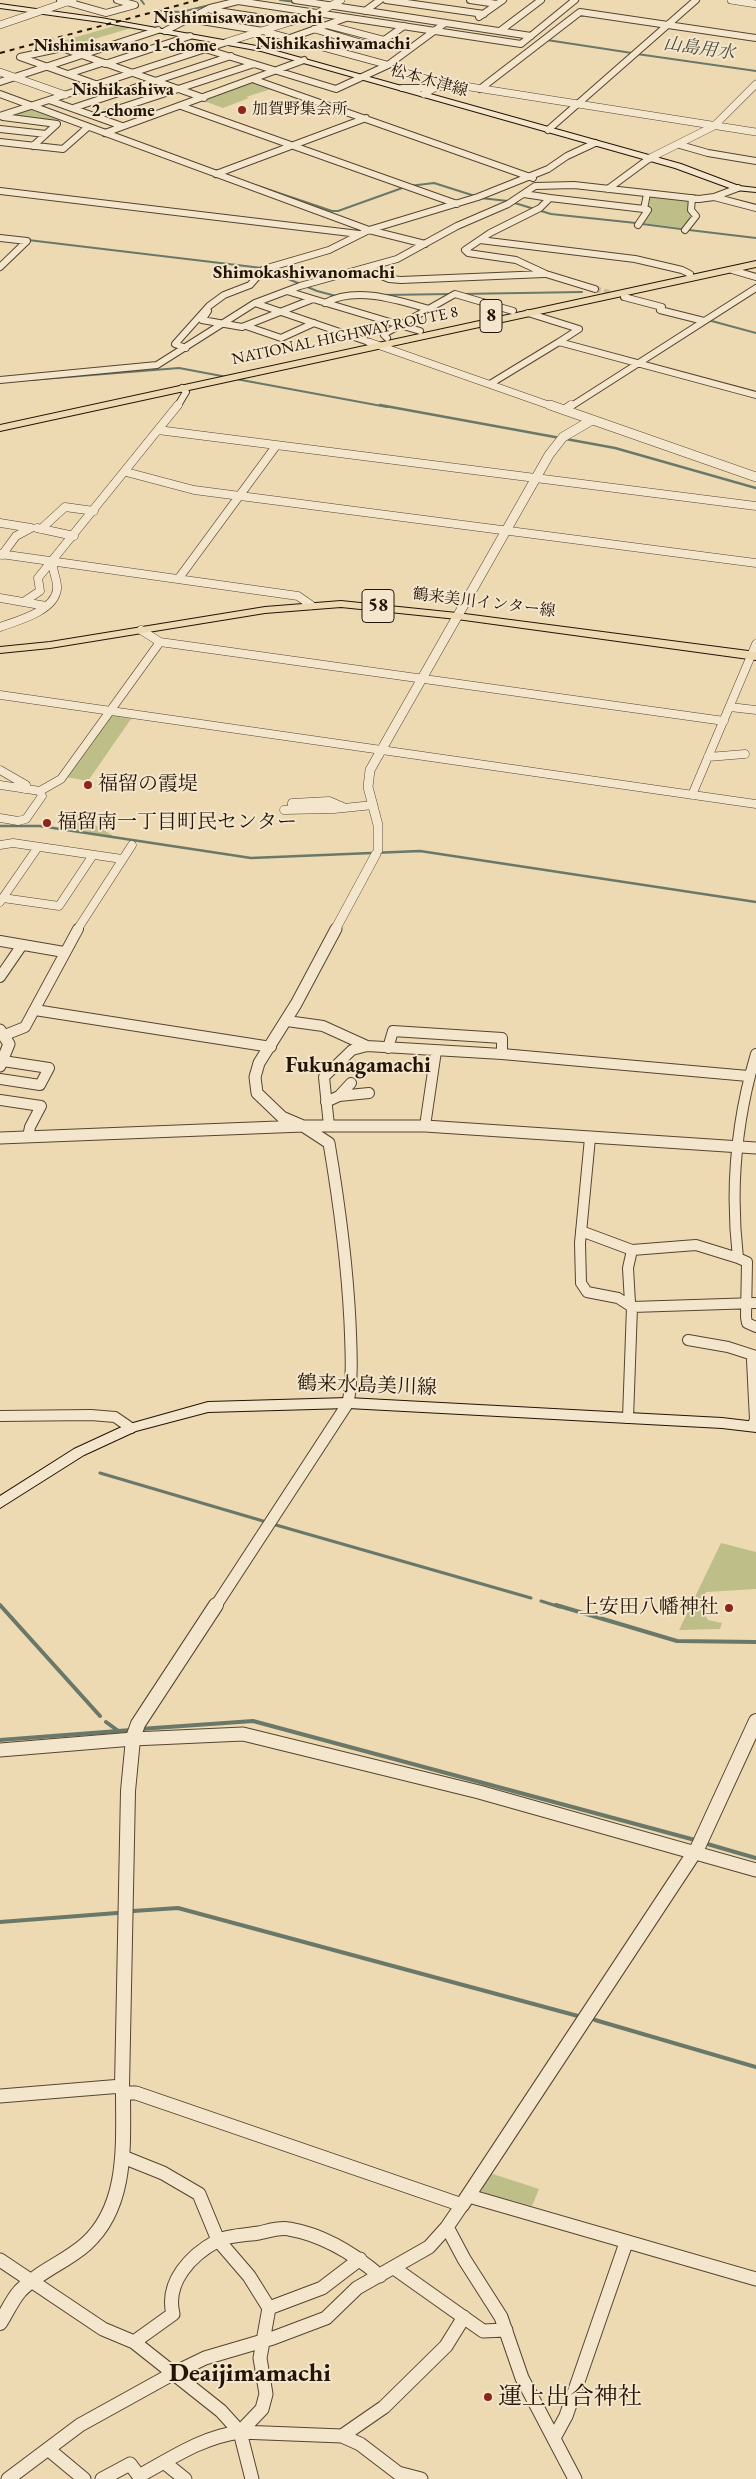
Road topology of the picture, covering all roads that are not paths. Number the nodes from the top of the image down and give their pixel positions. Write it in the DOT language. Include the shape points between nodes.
graph roads {
  1 [pos="60,0"];
  2 [pos="117,0"];
  3 [pos="295,0"];
  4 [pos="341,0"];
  5 [pos="380,0"];
  6 [pos="386,0"];
  7 [pos="470,0"];
  8 [pos="541,0"];
  9 [pos="564,0"];
  10 [pos="696,0"];
  11 [pos="731,0"];
  12 [pos="70,1"];
  13 [pos="575,1"];
  14 [pos="500,2"];
  15 [pos="756,4"];
  16 [pos="0,6"];
  17 [pos="333,6"];
  18 [pos="208,9"];
  19 [pos="40,11"];
  20 [pos="365,11"];
  21 [pos="318,13"];
  22 [pos="484,14"];
  23 [pos="349,17"];
  24 [pos="189,19"];
  25 [pos="290,22"];
  26 [pos="445,23"];
  27 [pos="0,24"];
  28 [pos="327,25"];
  29 [pos="669,25"];
  30 [pos="404,26"];
  31 [pos="468,26"];
  32 [pos="314,29"];
  33 [pos="434,30"];
  34 [pos="161,31"];
  35 [pos="263,31"];
  36 [pos="500,31"];
  37 [pos="190,36"];
  38 [pos="531,36"];
  39 [pos="290,38"];
  40 [pos="756,38"];
  41 [pos="384,40"];
  42 [pos="227,42"];
  43 [pos="375,47"];
  44 [pos="205,49"];
  45 [pos="81,56"];
  46 [pos="230,56"];
  47 [pos="361,58"];
  48 [pos="304,60"];
  49 [pos="104,64"];
  50 [pos="254,64"];
  51 [pos="388,65"];
  52 [pos="47,67"];
  53 [pos="279,71"];
  54 [pos="0,72"];
  55 [pos="132,73"];
  56 [pos="68,74"];
  57 [pos="15,77"];
  58 [pos="363,77"];
  59 [pos="255,80"];
  60 [pos="156,81"];
  61 [pos="0,82"];
  62 [pos="314,82"];
  63 [pos="98,84"];
  64 [pos="756,84"];
  65 [pos="305,85"];
  66 [pos="296,88"];
  67 [pos="480,88"];
  68 [pos="179,89"];
  69 [pos="287,91"];
  70 [pos="428,91"];
  71 [pos="1,95"];
  72 [pos="65,95"];
  73 [pos="204,98"];
  74 [pos="49,100"];
  75 [pos="576,104"];
  76 [pos="33,106"];
  77 [pos="181,106"];
  78 [pos="73,108"];
  79 [pos="96,116"];
  80 [pos="0,117"];
  81 [pos="366,118"];
  82 [pos="122,126"];
  83 [pos="714,126"];
  84 [pos="88,127"];
  85 [pos="0,129"];
  86 [pos="548,130"];
  87 [pos="105,132"];
  88 [pos="756,132"];
  89 [pos="46,134"];
  90 [pos="0,142"];
  91 [pos="595,143"];
  92 [pos="680,145"];
  93 [pos="33,146"];
  94 [pos="294,146"];
  95 [pos="650,158"];
  96 [pos="756,161"];
  97 [pos="216,174"];
  98 [pos="530,176"];
  99 [pos="546,184"];
  100 [pos="738,188"];
  101 [pos="608,189"];
  102 [pos="756,190"];
  103 [pos="0,191"];
  104 [pos="627,192"];
  105 [pos="524,194"];
  106 [pos="647,194"];
  107 [pos="714,197"];
  108 [pos="550,198"];
  109 [pos="692,198"];
  110 [pos="457,204"];
  111 [pos="616,206"];
  112 [pos="756,208"];
  113 [pos="644,209"];
  114 [pos="638,225"];
  115 [pos="369,230"];
  116 [pos="685,230"];
  117 [pos="359,234"];
  118 [pos="0,238"];
  119 [pos="480,240"];
  120 [pos="425,244"];
  121 [pos="756,260"];
  122 [pos="756,264"];
  123 [pos="0,267"];
  124 [pos="364,269"];
  125 [pos="732,270"];
  126 [pos="546,274"];
  127 [pos="690,274"];
  128 [pos="756,277"];
  129 [pos="756,288"];
  130 [pos="595,289"];
  131 [pos="287,291"];
  132 [pos="220,293"];
  133 [pos="624,297"];
  134 [pos="313,300"];
  135 [pos="215,302"];
  136 [pos="255,303"];
  137 [pos="325,303"];
  138 [pos="429,309"];
  139 [pos="513,311"];
  140 [pos="281,312"];
  141 [pos="528,314"];
  142 [pos="706,320"];
  143 [pos="224,322"];
  144 [pos="314,323"];
  145 [pos="402,325"];
  146 [pos="246,326"];
  147 [pos="420,331"];
  148 [pos="378,342"];
  149 [pos="560,342"];
  150 [pos="186,348"];
  151 [pos="638,363"];
  152 [pos="3,379"];
  153 [pos="217,381"];
  154 [pos="490,384"];
  155 [pos="182,388"];
  156 [pos="756,394"];
  157 [pos="564,410"];
  158 [pos="592,420"];
  159 [pos="0,422"];
  160 [pos="0,428"];
  161 [pos="158,430"];
  162 [pos="276,446"];
  163 [pos="126,472"];
  164 [pos="756,477"];
  165 [pos="536,478"];
  166 [pos="238,496"];
  167 [pos="756,506"];
  168 [pos="94,511"];
  169 [pos="0,523"];
  170 [pos="31,528"];
  171 [pos="41,529"];
  172 [pos="507,530"];
  173 [pos="74,536"];
  174 [pos="1,555"];
  175 [pos="53,562"];
  176 [pos="756,563"];
  177 [pos="179,578"];
  178 [pos="0,598"];
  179 [pos="26,601"];
  180 [pos="311,605"];
  181 [pos="46,606"];
  182 [pos="457,616"];
  183 [pos="0,627"];
  184 [pos="141,630"];
  185 [pos="160,642"];
  186 [pos="756,644"];
  187 [pos="0,650"];
  188 [pos="754,656"];
  189 [pos="422,679"];
  190 [pos="0,695"];
  191 [pos="730,707"];
  192 [pos="756,710"];
  193 [pos="109,711"];
  194 [pos="724,721"];
  195 [pos="384,749"];
  196 [pos="745,754"];
  197 [pos="708,757"];
  198 [pos="0,770"];
  199 [pos="0,785"];
  200 [pos="25,789"];
  201 [pos="40,792"];
  202 [pos="692,795"];
  203 [pos="756,804"];
  204 [pos="373,805"];
  205 [pos="287,810"];
  206 [pos="0,818"];
  207 [pos="0,845"];
  208 [pos="132,845"];
  209 [pos="38,847"];
  210 [pos="93,855"];
  211 [pos="122,859"];
  212 [pos="2,900"];
  213 [pos="0,941"];
  214 [pos="22,945"];
  215 [pos="64,952"];
  216 [pos="0,977"];
  217 [pos="35,1010"];
  218 [pos="287,1020"];
  219 [pos="3,1033"];
  220 [pos="368,1046"];
  221 [pos="271,1047"];
  222 [pos="388,1048"];
  223 [pos="436,1051"];
  224 [pos="502,1054"];
  225 [pos="756,1054"];
  226 [pos="2,1063"];
  227 [pos="748,1076"];
  228 [pos="0,1080"];
  229 [pos="351,1083"];
  230 [pos="370,1093"];
  231 [pos="339,1096"];
  232 [pos="0,1100"];
  233 [pos="326,1102"];
  234 [pos="303,1126"];
  235 [pos="329,1126"];
  236 [pos="424,1126"];
  237 [pos="28,1137"];
  238 [pos="0,1138"];
  239 [pos="590,1138"];
  240 [pos="737,1146"];
  241 [pos="756,1148"];
  242 [pos="581,1231"];
  243 [pos="632,1250"];
  244 [pos="747,1261"];
  245 [pos="751,1304"];
  246 [pos="631,1305"];
  247 [pos="756,1327"];
  248 [pos="688,1340"];
  249 [pos="756,1356"];
  250 [pos="348,1403"];
  251 [pos="0,1416"];
  252 [pos="628,1418"];
  253 [pos="754,1426"];
  254 [pos="132,1428"];
  255 [pos="0,1503"];
  256 [pos="756,1721"];
  257 [pos="135,1733"];
  258 [pos="0,1750"];
  259 [pos="698,1847"];
  260 [pos="756,1870"];
  261 [pos="122,2089"];
  262 [pos="0,2096"];
  263 [pos="123,2157"];
  264 [pos="465,2200"];
  265 [pos="447,2227"];
  266 [pos="218,2240"];
  267 [pos="626,2243"];
  268 [pos="360,2259"];
  269 [pos="0,2260"];
  270 [pos="394,2268"];
  271 [pos="380,2276"];
  272 [pos="756,2279"];
  273 [pos="32,2281"];
  274 [pos="269,2308"];
  275 [pos="464,2317"];
  276 [pos="0,2323"];
  277 [pos="506,2330"];
  278 [pos="263,2341"];
  279 [pos="134,2342"];
  280 [pos="174,2374"];
  281 [pos="240,2432"];
  282 [pos="342,2436"];
  283 [pos="554,2438"];
  284 [pos="48,2448"];
  285 [pos="165,2463"];
  286 [pos="8,2479"];
  287 [pos="84,2479"];
  288 [pos="102,2479"];
  289 [pos="185,2479"];
  290 [pos="252,2479"];
  291 [pos="421,2479"];
  292 [pos="575,2479"];
  1 -- 12 [label="street"];
  2 -- 12 [label="street" via="135,5 106,13"];
  3 -- 17 [label="street"];
  4 -- 17 [label="street"];
  5 -- 20 [label="street"];
  6 -- 22 [label="street"];
  7 -- 14 [label="street"];
  8 -- 36 [label="street"];
  9 -- 13 [label="street"];
  10 -- 29 [label="street"];
  11 -- 15 [label="street"];
  12 -- 19 [label="street"];
  13 -- 38 [label="street"];
  14 -- 22 [label="street"];
  16 -- 19 [label="main road, 松本木津線"];
  17 -- 20 [label="street"];
  17 -- 21 [label="street"];
  18 -- 21 [label="street" via="238,1"];
  18 -- 24 [label="street"];
  18 -- 25 [label="street"];
  19 -- 27 [label="street"];
  19 -- 34 [label="main road, 松本木津線"];
  20 -- 26 [label="street"];
  21 -- 23 [label="street"];
  21 -- 25 [label="street"];
  22 -- 31 [label="street"];
  23 -- 28 [label="street"];
  23 -- 30 [label="street"];
  24 -- 34 [label="street"];
  24 -- 35 [label="street"];
  25 -- 35 [label="street"];
  26 -- 31 [label="street"];
  26 -- 33 [label="street"];
  28 -- 32 [label="street"];
  28 -- 41 [label="street"];
  29 -- 40 [label="street"];
  29 -- 67 [label="street" via="580,12"];
  29 -- 75 [label="street"];
  30 -- 33 [label="street"];
  30 -- 41 [label="street"];
  31 -- 36 [label="street"];
  32 -- 39 [label="street"];
  32 -- 43 [label="street"];
  33 -- 38 [label="street" via="521,44"];
  33 -- 51 [label="street"];
  34 -- 37 [label="main road, 松本木津線"];
  34 -- 45 [label="street"];
  35 -- 39 [label="street"];
  35 -- 42 [label="street"];
  36 -- 38 [label="street"];
  37 -- 42 [label="main road, 松本木津線"];
  37 -- 49 [label="street"];
  39 -- 47 [label="street"];
  41 -- 43 [label="street"];
  42 -- 44 [label="street"];
  42 -- 48 [label="main road, 松本木津線"];
  43 -- 47 [label="street"];
  44 -- 46 [label="street"];
  44 -- 55 [label="street"];
  45 -- 49 [label="street"];
  45 -- 52 [label="street"];
  45 -- 52 [label="street" via="62,48 20,57"];
  46 -- 50 [label="street"];
  46 -- 60 [label="street"];
  47 -- 51 [label="street"];
  48 -- 53 [label="street"];
  48 -- 58 [label="main road, 松本木津線"];
  49 -- 55 [label="street"];
  49 -- 56 [label="street"];
  50 -- 53 [label="street"];
  50 -- 68 [label="street"];
  51 -- 58 [label="street"];
  52 -- 56 [label="street"];
  52 -- 57 [label="street"];
  53 -- 59 [label="street"];
  53 -- 62 [label="street"];
  54 -- 57 [label="street"];
  55 -- 60 [label="street"];
  55 -- 63 [label="street"];
  56 -- 63 [label="street"];
  57 -- 61 [label="street"];
  57 -- 72 [label="street"];
  58 -- 62 [label="street" via="336,89"];
  58 -- 70 [label="main road, 松本木津線" via="402,88"];
  59 -- 69 [label="street"];
  59 -- 73 [label="street"];
  60 -- 68 [label="street"];
  60 -- 78 [label="street"];
  62 -- 65 [label="street"];
  63 -- 72 [label="street"];
  64 -- 83 [label="street"];
  66 -- 69 [label="street"];
  67 -- 70 [label="street" via="451,86"];
  67 -- 75 [label="street"];
  68 -- 73 [label="street"];
  68 -- 79 [label="street"];
  69 -- 81 [label="street"];
  70 -- 86 [label="main road, 松本木津線"];
  71 -- 76 [label="street"];
  72 -- 74 [label="street"];
  73 -- 77 [label="street"];
  74 -- 76 [label="street"];
  74 -- 78 [label="street"];
  75 -- 83 [label="street"];
  75 -- 86 [label="street"];
  76 -- 80 [label="street"];
  76 -- 84 [label="street"];
  77 -- 82 [label="street"];
  77 -- 94 [label="street"];
  78 -- 79 [label="street"];
  79 -- 82 [label="street"];
  80 -- 89 [label="street" via="57,124"];
  81 -- 94 [label="street"];
  81 -- 98 [label="street"];
  82 -- 87 [label="street"];
  83 -- 88 [label="street"];
  83 -- 92 [label="street"];
  84 -- 87 [label="street"];
  84 -- 93 [label="street" via="63,149"];
  85 -- 89 [label="street"];
  86 -- 91 [label="main road, 松本木津線"];
  87 -- 97 [label="street"];
  89 -- 93 [label="street"];
  90 -- 93 [label="street"];
  91 -- 95 [label="main road, 松本木津線"];
  91 -- 98 [label="street"];
  92 -- 95 [label="street"];
  92 -- 96 [label="street"];
  94 -- 97 [label="street"];
  94 -- 110 [label="street"];
  95 -- 100 [label="main road, 松本木津線"];
  95 -- 101 [label="street"];
  97 -- 115 [label="street"];
  98 -- 99 [label="street"];
  98 -- 110 [label="street"];
  99 -- 101 [label="street"];
  99 -- 105 [label="street" via="535,186"];
  100 -- 102 [label="main road, 松本木津線"];
  100 -- 107 [label="street"];
  101 -- 104 [label="street"];
  103 -- 117 [label="street"];
  104 -- 106 [label="street"];
  104 -- 111 [label="street"];
  105 -- 108 [label="street"];
  105 -- 120 [label="street"];
  106 -- 109 [label="street"];
  106 -- 113 [label="street"];
  107 -- 109 [label="street"];
  107 -- 112 [label="street"];
  108 -- 111 [label="street"];
  108 -- 119 [label="street" via="538,210"];
  109 -- 116 [label="street" via="691,210 696,216"];
  110 -- 115 [label="street"];
  111 -- 113 [label="street"];
  113 -- 114 [label="street" via="648,210"];
  115 -- 117 [label="street"];
  115 -- 120 [label="street"];
  117 -- 135 [label="street" via="328,250 267,268 250,285"];
  118 -- 123 [label="street" via="27,242"];
  119 -- 126 [label="street" via="466,250 468,253 516,260"];
  119 -- 127 [label="street" via="635,259"];
  120 -- 124 [label="street" via="397,259"];
  121 -- 127 [label="highway, NATIONAL HIGHWAY ROUTE 8 / 8"];
  122 -- 125 [label="highway, NATIONAL HIGHWAY ROUTE 8 / 8"];
  124 -- 126 [label="street" via="401,280"];
  124 -- 131 [label="street"];
  125 -- 128 [label="street"];
  125 -- 141 [label="highway, NATIONAL HIGHWAY ROUTE 8 / 8"];
  126 -- 130 [label="street"];
  127 -- 139 [label="highway, NATIONAL HIGHWAY ROUTE 8 / 8"];
  129 -- 142 [label="street"];
  131 -- 134 [label="street"];
  131 -- 136 [label="street"];
  132 -- 135 [label="street"];
  133 -- 142 [label="street"];
  134 -- 137 [label="street"];
  134 -- 140 [label="street"];
  135 -- 143 [label="street" via="202,320"];
  135 -- 150 [label="street" via="175,344"];
  136 -- 140 [label="street"];
  136 -- 143 [label="street"];
  137 -- 138 [label="street" via="336,297 383,296"];
  137 -- 145 [label="street"];
  138 -- 139 [label="street" via="455,294"];
  138 -- 145 [label="street"];
  139 -- 147 [label="highway, NATIONAL HIGHWAY ROUTE 8 / 8"];
  140 -- 144 [label="street"];
  140 -- 146 [label="street"];
  141 -- 148 [label="highway, NATIONAL HIGHWAY ROUTE 8 / 8"];
  141 -- 149 [label="street" via="579,329"];
  142 -- 151 [label="street"];
  143 -- 146 [label="street"];
  143 -- 150 [label="street"];
  144 -- 146 [label="street" via="281,338"];
  144 -- 148 [label="street"];
  145 -- 147 [label="street"];
  145 -- 148 [label="street" via="386,333"];
  147 -- 148 [label="highway, NATIONAL HIGHWAY ROUTE 8 / 8"];
  148 -- 153 [label="highway, NATIONAL HIGHWAY ROUTE 8 / 8"];
  148 -- 154 [label="street"];
  148 -- 159 [label="highway, NATIONAL HIGHWAY ROUTE 8 / 8"];
  149 -- 151 [label="street"];
  149 -- 154 [label="street"];
  150 -- 152 [label="street" via="152,366"];
  151 -- 156 [label="street"];
  151 -- 157 [label="street"];
  153 -- 155 [label="highway, NATIONAL HIGHWAY ROUTE 8 / 8"];
  154 -- 157 [label="street"];
  155 -- 160 [label="highway, NATIONAL HIGHWAY ROUTE 8 / 8"];
  155 -- 161 [label="street" via="186,392 182,401"];
  157 -- 158 [label="street"];
  158 -- 164 [label="street"];
  158 -- 165 [label="street" via="561,439"];
  161 -- 162 [label="street"];
  161 -- 163 [label="street"];
  162 -- 165 [label="street"];
  162 -- 166 [label="street"];
  163 -- 166 [label="street" via="174,487"];
  163 -- 168 [label="street"];
  165 -- 167 [label="street"];
  165 -- 172 [label="street"];
  166 -- 172 [label="street"];
  166 -- 177 [label="street"];
  168 -- 171 [label="street" via="66,507"];
  168 -- 173 [label="street"];
  169 -- 170 [label="street"];
  170 -- 171 [label="street"];
  170 -- 174 [label="street" via="16,536"];
  171 -- 173 [label="street"];
  172 -- 176 [label="street"];
  172 -- 182 [label="street"];
  173 -- 175 [label="street"];
  174 -- 175 [label="street"];
  175 -- 177 [label="street"];
  175 -- 179 [label="street" via="38,578 40,590"];
  175 -- 181 [label="street" via="51,571 58,588 55,598"];
  177 -- 180 [label="street" via="298,596"];
  178 -- 179 [label="street"];
  179 -- 181 [label="street"];
  180 -- 182 [label="main road, 鶴来美川インター線 / 58" via="376,606"];
  180 -- 184 [label="main road, 鶴来美川インター線 / 58"];
  181 -- 183 [label="street"];
  182 -- 188 [label="main road, 鶴来美川インター線 / 58"];
  182 -- 189 [label="street"];
  184 -- 185 [label="street"];
  184 -- 187 [label="main road, 鶴来美川インター線 / 58"];
  185 -- 189 [label="street"];
  185 -- 193 [label="street"];
  186 -- 188 [label="street"];
  188 -- 191 [label="street"];
  189 -- 194 [label="street"];
  189 -- 195 [label="street"];
  190 -- 193 [label="street"];
  191 -- 192 [label="street"];
  191 -- 194 [label="street"];
  193 -- 195 [label="street"];
  193 -- 201 [label="street" via="61,779"];
  194 -- 197 [label="street"];
  195 -- 202 [label="street"];
  195 -- 204 [label="street" via="370,770 368,786"];
  196 -- 197 [label="street"];
  197 -- 202 [label="street"];
  198 -- 200 [label="street" via="26,785"];
  199 -- 200 [label="street"];
  200 -- 201 [label="street"];
  201 -- 206 [label="street" via="42,796 26,819"];
  202 -- 203 [label="street"];
  204 -- 205 [label="street"];
  204 -- 218 [label="street" via="378,825 377,852"];
  207 -- 209 [label="street" via="13,843"];
  208 -- 211 [label="street"];
  209 -- 210 [label="street"];
  209 -- 212 [label="street"];
  210 -- 211 [label="street"];
  210 -- 212 [label="street" via="59,906"];
  211 -- 215 [label="street"];
  213 -- 214 [label="street"];
  214 -- 215 [label="street"];
  214 -- 216 [label="street"];
  215 -- 217 [label="street"];
  217 -- 219 [label="street" via="25,1027"];
  217 -- 221 [label="street"];
  218 -- 220 [label="street" via="323,1026"];
  218 -- 221 [label="street"];
  219 -- 226 [label="street" via="9,1044"];
  220 -- 222 [label="street"];
  220 -- 233 [label="street" via="352,1050 326,1073"];
  221 -- 234 [label="street" via="255,1078 258,1094 282,1117"];
  222 -- 223 [label="street"];
  222 -- 224 [label="street" via="393,1031 502,1038"];
  223 -- 224 [label="street"];
  223 -- 236 [label="street"];
  224 -- 227 [label="street"];
  225 -- 227 [label="street"];
  226 -- 228 [label="street" via="49,1068 40,1085"];
  227 -- 240 [label="street"];
  229 -- 231 [label="street"];
  230 -- 231 [label="street"];
  231 -- 233 [label="street"];
  232 -- 237 [label="street" via="41,1106"];
  233 -- 235 [label="street"];
  234 -- 235 [label="street"];
  234 -- 237 [label="street"];
  234 -- 250 [label="street" via="329,1143 339,1201 349,1303 352,1383"];
  235 -- 236 [label="street"];
  236 -- 239 [label="street"];
  237 -- 238 [label="street"];
  239 -- 240 [label="street"];
  239 -- 242 [label="street"];
  240 -- 241 [label="street"];
  240 -- 244 [label="street" via="734,1230"];
  242 -- 243 [label="street"];
  242 -- 246 [label="street" via="581,1282 587,1292"];
  243 -- 244 [label="street" via="696,1245"];
  243 -- 246 [label="street" via="628,1268"];
  244 -- 245 [label="street"];
  245 -- 246 [label="street"];
  245 -- 247 [label="street" via="744,1313 747,1323"];
  246 -- 252 [label="street"];
  248 -- 249 [label="street"];
  249 -- 253 [label="street" via="752,1360"];
  250 -- 252 [label="main road, 鶴来水島美川線"];
  250 -- 254 [label="main road, 鶴来水島美川線" via="208,1407"];
  250 -- 257 [label="street"];
  251 -- 254 [label="street" via="115,1417"];
  252 -- 253 [label="main road, 鶴来水島美川線"];
  254 -- 255 [label="main road, 鶴来水島美川線" via="79,1452"];
  256 -- 259 [label="street"];
  257 -- 258 [label="street"];
  257 -- 259 [label="street" via="259,1737"];
  257 -- 261 [label="street" via="128,1792"];
  259 -- 260 [label="street"];
  259 -- 264 [label="street"];
  261 -- 262 [label="street"];
  261 -- 263 [label="street"];
  261 -- 264 [label="street"];
  263 -- 266 [label="street" via="164,2173 199,2194"];
  263 -- 273 [label="street" via="120,2180 103,2224 88,2243"];
  264 -- 265 [label="street"];
  264 -- 267 [label="street"];
  265 -- 270 [label="street" via="429,2247"];
  265 -- 277 [label="street"];
  266 -- 268 [label="street" via="286,2228 329,2241"];
  266 -- 274 [label="street" via="249,2276"];
  266 -- 279 [label="street" via="184,2265 175,2284 171,2306 173,2314"];
  267 -- 272 [label="street"];
  267 -- 283 [label="street" via="566,2416"];
  268 -- 271 [label="street"];
  268 -- 274 [label="street" via="322,2288"];
  269 -- 273 [label="street"];
  270 -- 271 [label="street"];
  270 -- 275 [label="street"];
  271 -- 278 [label="street" via="357,2288 326,2318"];
  273 -- 276 [label="street" via="20,2290"];
  273 -- 279 [label="street" via="103,2329"];
  274 -- 278 [label="street"];
  275 -- 277 [label="street" via="483,2331"];
  275 -- 282 [label="street" via="446,2346 398,2394"];
  277 -- 283 [label="street" via="522,2378"];
  278 -- 280 [label="street" via="205,2358"];
  278 -- 281 [label="street" via="260,2358 266,2394 262,2409"];
  279 -- 280 [label="street"];
  280 -- 281 [label="street" via="221,2411"];
  280 -- 284 [label="street" via="80,2425"];
  281 -- 282 [label="street"];
  281 -- 285 [label="street" via="226,2432 211,2438"];
  281 -- 290 [label="street"];
  282 -- 291 [label="street" via="349,2437 395,2474"];
  283 -- 292 [label="street"];
  284 -- 286 [label="street"];
  284 -- 287 [label="street"];
  285 -- 288 [label="street" via="139,2476 130,2464"];
  285 -- 289 [label="street"];
}
